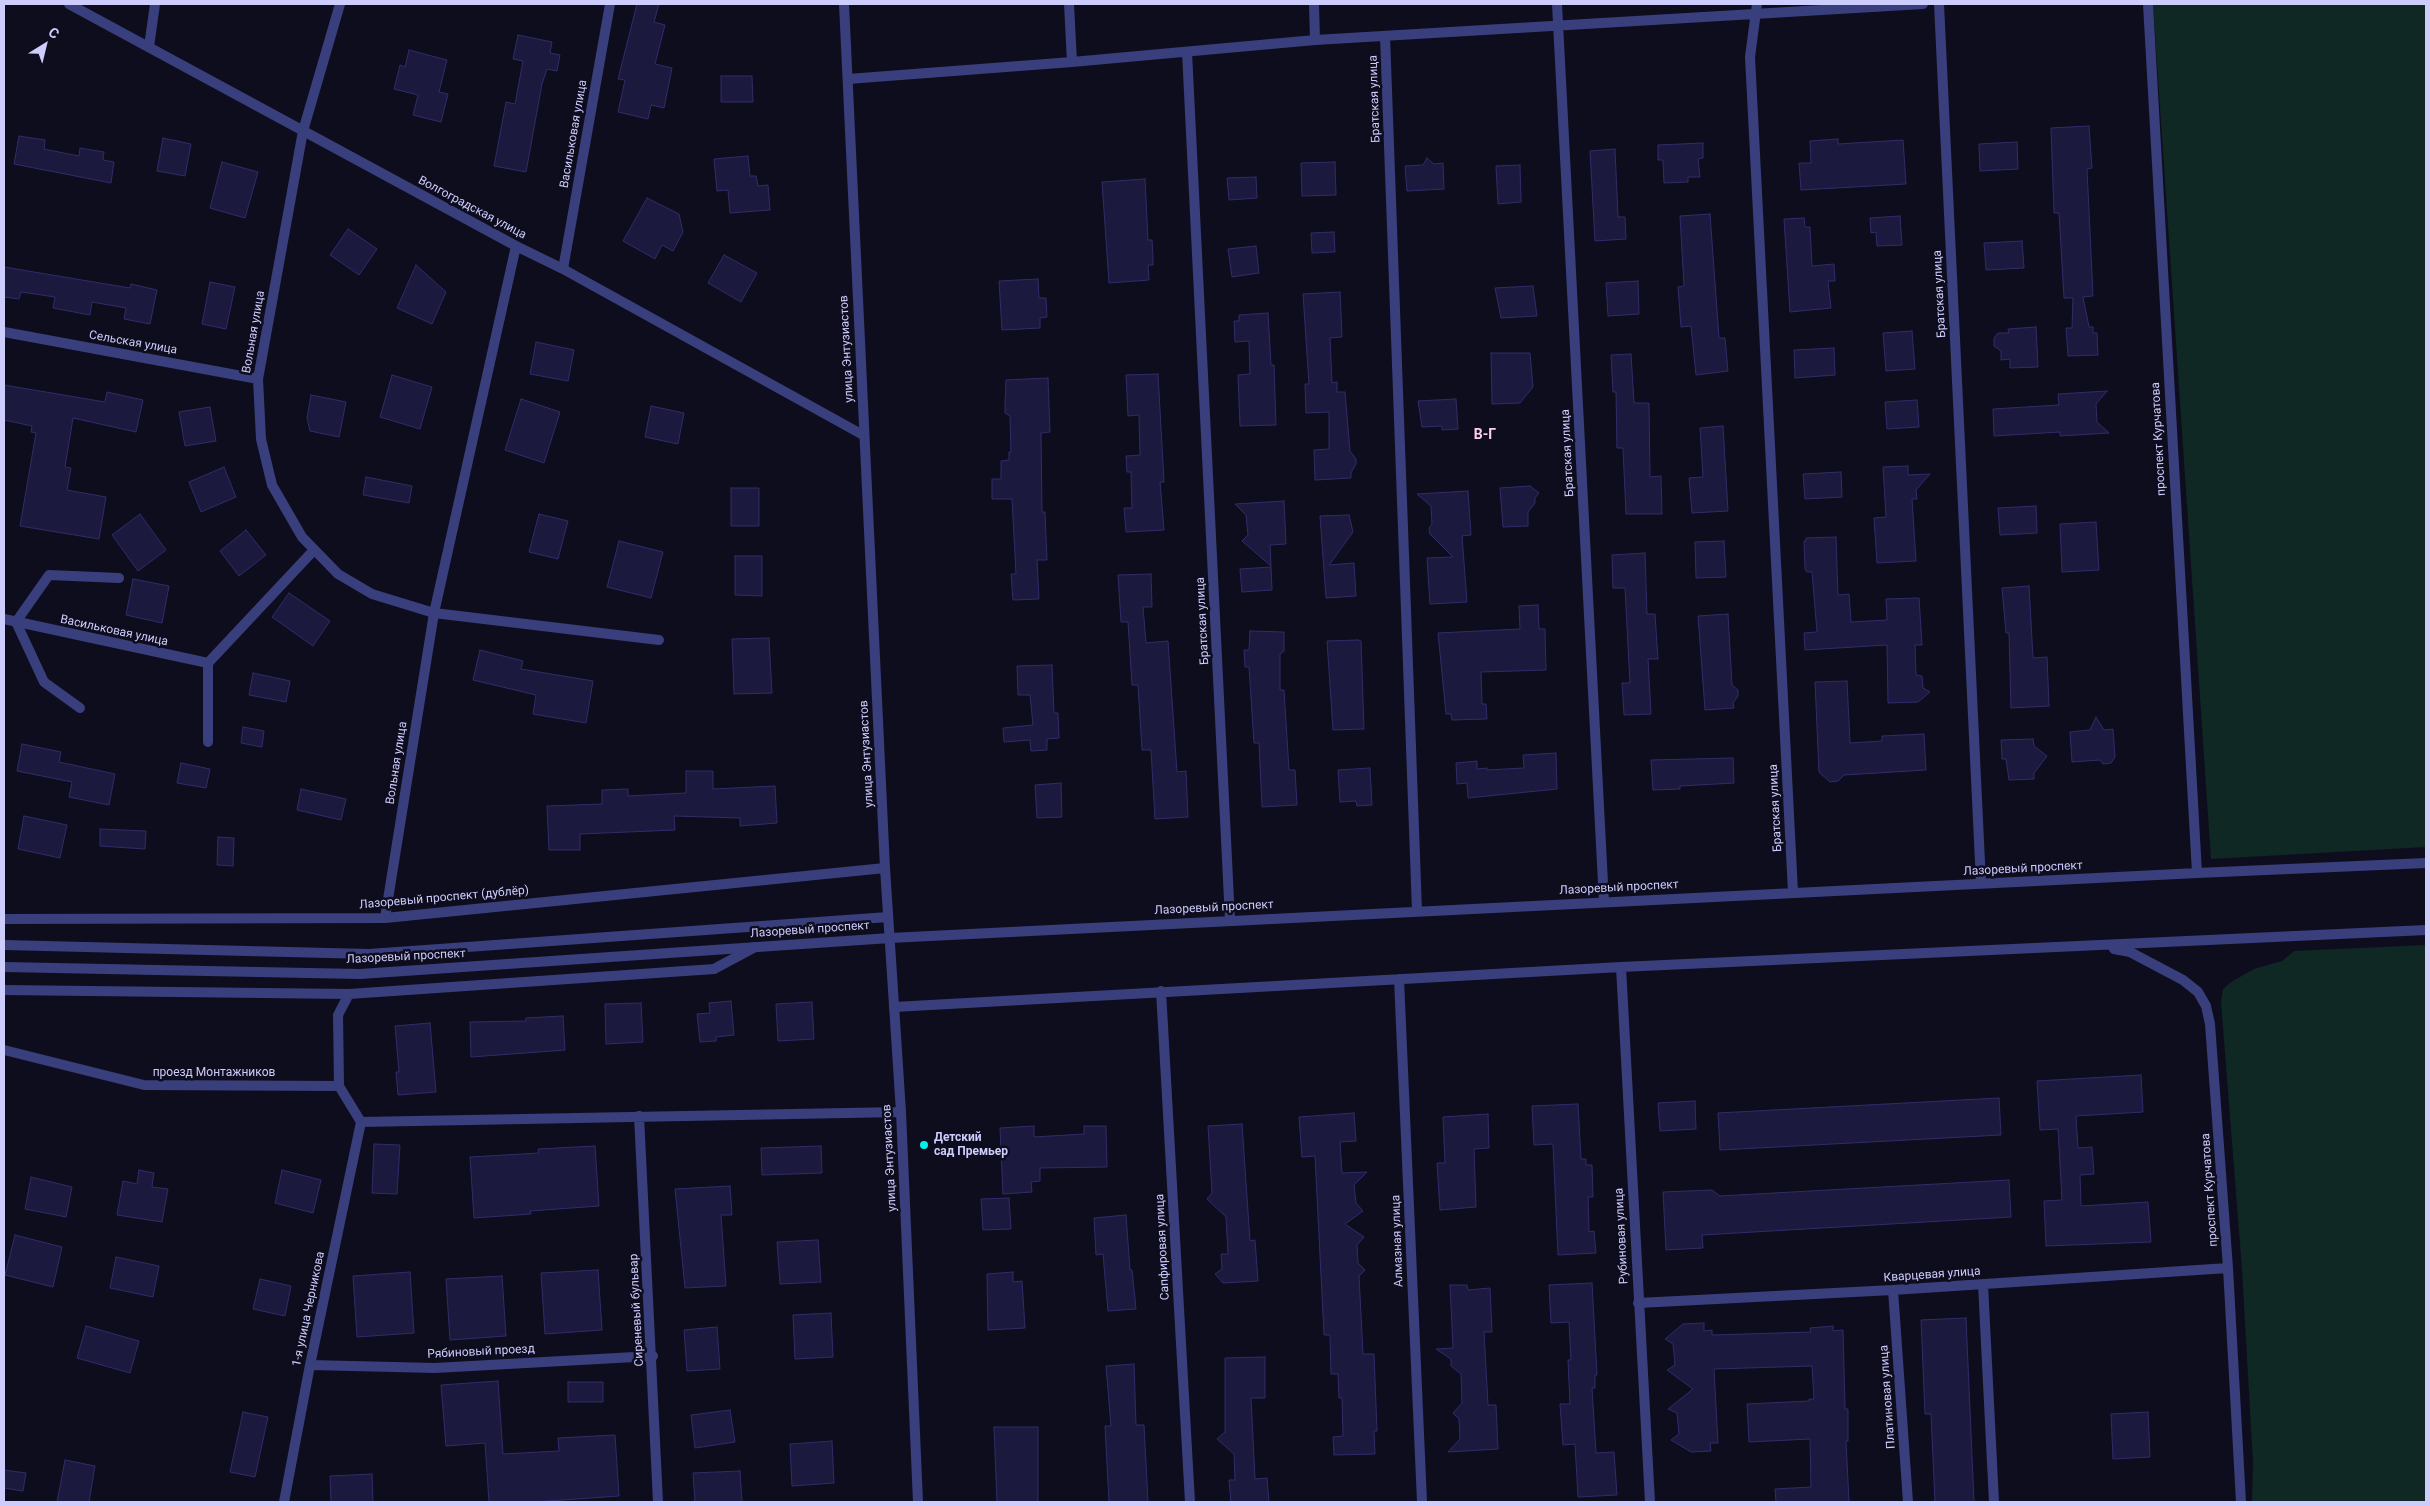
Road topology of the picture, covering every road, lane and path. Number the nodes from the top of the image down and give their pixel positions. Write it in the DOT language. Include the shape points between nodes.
graph roads {
  1 [pos="69,4"];
  2 [pos="155,4"];
  3 [pos="340,4"];
  4 [pos="610,4"];
  5 [pos="844,4"];
  6 [pos="1070,4"];
  7 [pos="1314,4"];
  8 [pos="1557,4"];
  9 [pos="1923,4"];
  10 [pos="1939,4"];
  11 [pos="2148,4"];
  12 [pos="1756,9"];
  13 [pos="1558,24"];
  14 [pos="1385,36"];
  15 [pos="1315,40"];
  16 [pos="149,47"];
  17 [pos="1188,52"];
  18 [pos="1072,62"];
  19 [pos="848,79"];
  20 [pos="303,131"];
  21 [pos="516,246"];
  22 [pos="563,269"];
  23 [pos="4,332"];
  24 [pos="258,379"];
  25 [pos="864,435"];
  26 [pos="314,550"];
  27 [pos="119,578"];
  28 [pos="434,613"];
  29 [pos="4,619"];
  30 [pos="16,622"];
  31 [pos="659,640"];
  32 [pos="208,663"];
  33 [pos="80,708"];
  34 [pos="208,742"];
  35 [pos="2426,864"];
  36 [pos="885,868"];
  37 [pos="2197,873"];
  38 [pos="1981,883"];
  39 [pos="1793,892"];
  40 [pos="1604,902"];
  41 [pos="1417,911"];
  42 [pos="888,917"];
  43 [pos="385,918"];
  44 [pos="4,919"];
  45 [pos="1230,920"];
  46 [pos="2426,930"];
  47 [pos="890,938"];
  48 [pos="4,945"];
  49 [pos="756,946"];
  50 [pos="2097,946"];
  51 [pos="4,968"];
  52 [pos="1621,968"];
  53 [pos="1400,979"];
  54 [pos="4,990"];
  55 [pos="1161,991"];
  56 [pos="349,994"];
  57 [pos="894,1007"];
  58 [pos="4,1051"];
  59 [pos="339,1086"];
  60 [pos="901,1112"];
  61 [pos="639,1116"];
  62 [pos="361,1122"];
  63 [pos="2228,1268"];
  64 [pos="1983,1284"];
  65 [pos="1893,1290"];
  66 [pos="1638,1303"];
  67 [pos="652,1356"];
  68 [pos="310,1365"];
  69 [pos="284,1502"];
  70 [pos="658,1502"];
  71 [pos="918,1502"];
  72 [pos="1190,1502"];
  73 [pos="1422,1502"];
  74 [pos="1650,1502"];
  75 [pos="1908,1502"];
  76 [pos="1994,1502"];
  77 [pos="2241,1502"];
  1 -- 16 [label="street, Волгоградская улица"];
  2 -- 16 [label="street"];
  3 -- 20 [label="street, Вольная улица"];
  4 -- 22 [label="street, Васильковая улица"];
  5 -- 19 [label="street, улица Энтузиастов"];
  6 -- 18 [label="street"];
  7 -- 15 [label="street"];
  8 -- 13 [label="street, Братская улица"];
  9 -- 12 [label="street"];
  10 -- 38 [label="street, Братская улица"];
  11 -- 37 [label="street, проспект Курчатова"];
  12 -- 13 [label="street"];
  12 -- 39 [label="street, Братская улица" via="1750,57"];
  13 -- 14 [label="street"];
  13 -- 40 [label="street, Братская улица"];
  14 -- 15 [label="street"];
  14 -- 41 [label="street, Братская улица"];
  15 -- 17 [label="street"];
  16 -- 20 [label="street, Волгоградская улица"];
  17 -- 18 [label="street"];
  17 -- 45 [label="street, Братская улица"];
  18 -- 19 [label="street"];
  19 -- 25 [label="street, улица Энтузиастов"];
  20 -- 21 [label="street, Волгоградская улица"];
  20 -- 24 [label="street, Вольная улица"];
  21 -- 22 [label="street, Волгоградская улица"];
  21 -- 28 [label="street, Вольная улица"];
  22 -- 25 [label="street, Волгоградская улица"];
  23 -- 24 [label="street, Сельская улица"];
  24 -- 26 [label="street, Вольная улица" via="260,439 272,485 302,537"];
  25 -- 36 [label="street, улица Энтузиастов"];
  26 -- 28 [label="street, Вольная улица" via="338,574 372,594"];
  26 -- 32 [label="street"];
  27 -- 30 [label="street" via="49,575"];
  28 -- 31 [label="street, Вольная улица"];
  28 -- 43 [label="street, Вольная улица"];
  29 -- 30 [label="street, Васильковая улица"];
  30 -- 32 [label="street, Васильковая улица"];
  30 -- 33 [label="street" via="44,682"];
  32 -- 34 [label="street"];
  35 -- 37 [label="street, Лазоревый проспект"];
  36 -- 42 [label="street, улица Энтузиастов"];
  36 -- 43 [label="street, Лазоревый проспект (дублёр)"];
  37 -- 38 [label="street, Лазоревый проспект"];
  38 -- 39 [label="street, Лазоревый проспект"];
  39 -- 40 [label="street, Лазоревый проспект"];
  40 -- 41 [label="street, Лазоревый проспект"];
  41 -- 45 [label="street, Лазоревый проспект"];
  42 -- 47 [label="street, улица Энтузиастов"];
  42 -- 48 [label="street, Лазоревый проспект" via="368,954"];
  43 -- 44 [label="street, Лазоревый проспект (дублёр)"];
  45 -- 47 [label="street, Лазоревый проспект"];
  46 -- 50 [label="street"];
  47 -- 49 [label="street, Лазоревый проспект"];
  47 -- 57 [label="street, улица Энтузиастов"];
  49 -- 51 [label="street, Лазоревый проспект" via="360,974"];
  49 -- 56 [label="street" via="714,969"];
  50 -- 52 [label="street"];
  50 -- 63 [label="street, проспект Курчатова" via="2130,952 2167,970 2198,992 2206,1006"];
  52 -- 53 [label="street"];
  52 -- 66 [label="street, Рубиновая улица"];
  53 -- 55 [label="street"];
  53 -- 73 [label="street, Алмазная улица"];
  54 -- 56 [label="street"];
  55 -- 57 [label="street"];
  55 -- 72 [label="street, Сапфировая улица"];
  56 -- 59 [label="street" via="338,1015"];
  57 -- 60 [label="street, улица Энтузиастов"];
  58 -- 59 [label="street, проезд Монтажников" via="144,1085"];
  59 -- 62 [label="street"];
  60 -- 61 [label="street"];
  60 -- 71 [label="street, улица Энтузиастов"];
  61 -- 62 [label="street"];
  61 -- 67 [label="street, Сиреневый бульвар"];
  62 -- 68 [label="street, 1-я улица Черникова"];
  63 -- 64 [label="street, Кварцевая улица"];
  63 -- 77 [label="street, проспект Курчатова"];
  64 -- 65 [label="street, Кварцевая улица"];
  64 -- 76 [label="street"];
  65 -- 66 [label="street, Кварцевая улица"];
  65 -- 75 [label="street, Платиновая улица"];
  66 -- 74 [label="street, Рубиновая улица"];
  67 -- 68 [label="street, Рябиновый проезд" via="435,1368"];
  67 -- 70 [label="street, Сиреневый бульвар"];
  68 -- 69 [label="street, 1-я улица Черникова"];
}
